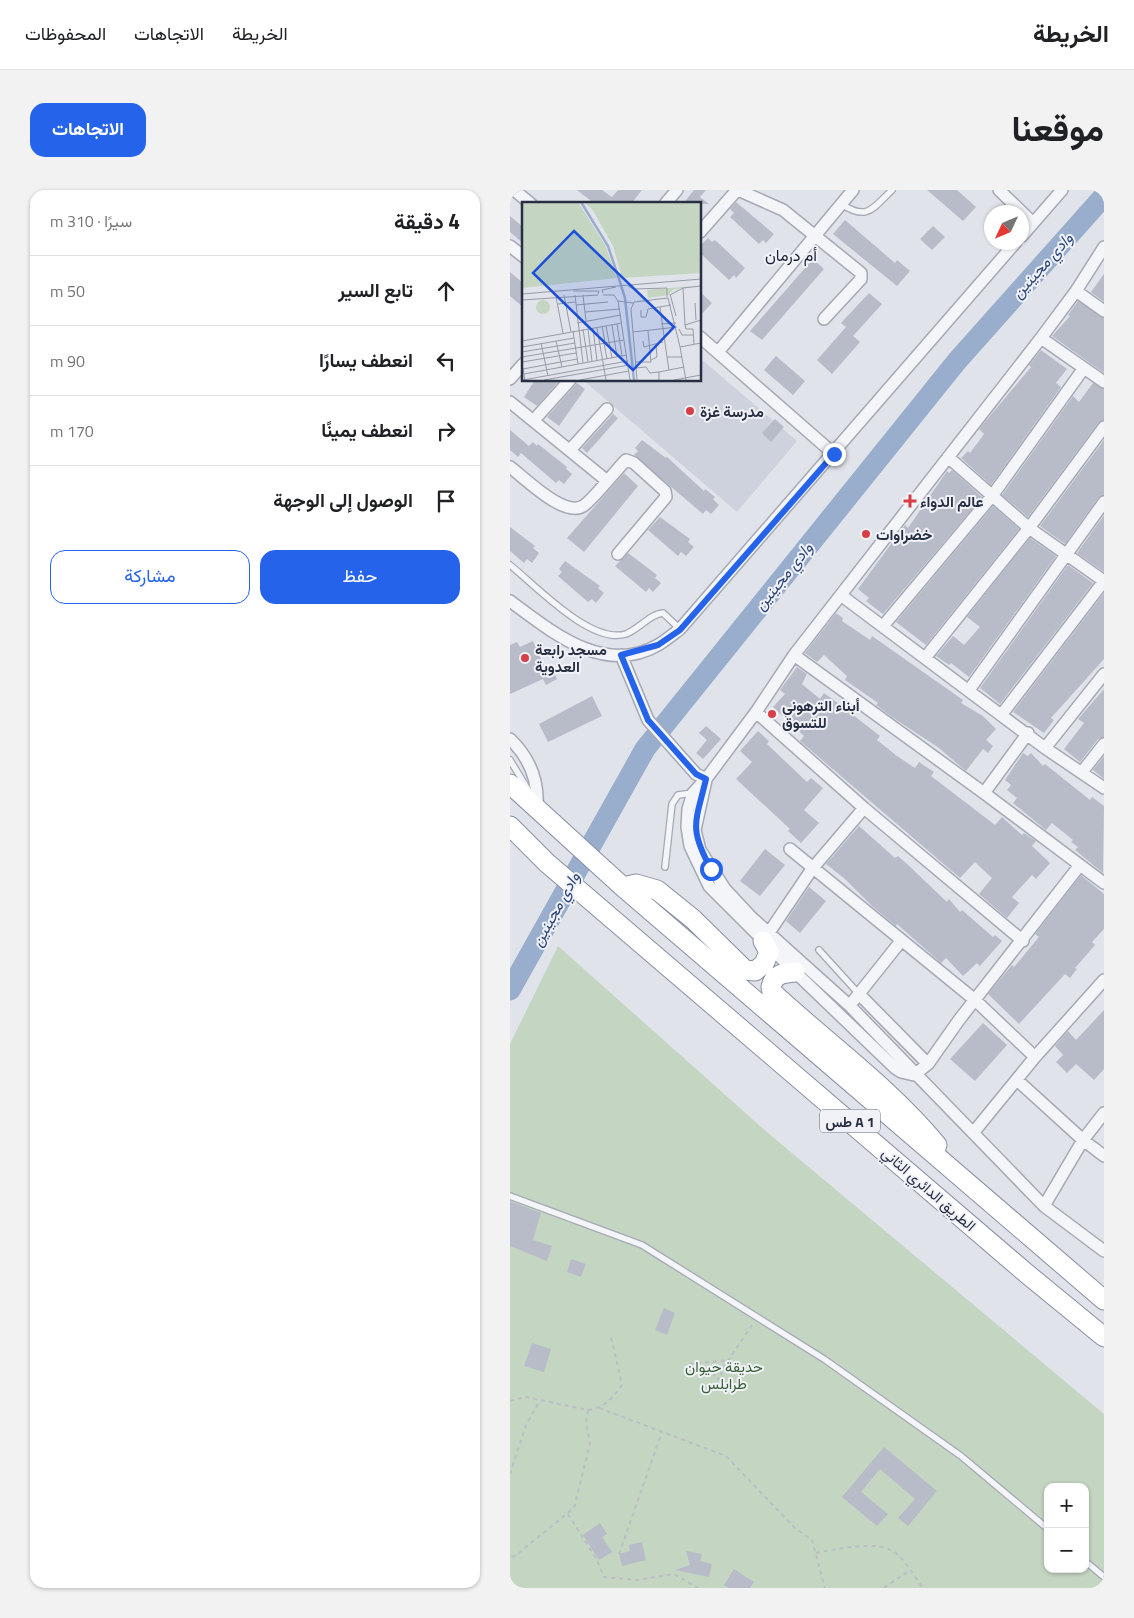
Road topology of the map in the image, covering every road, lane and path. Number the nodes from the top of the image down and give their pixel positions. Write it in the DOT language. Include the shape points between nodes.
graph roads {
  1 [pos="514,190"];
  2 [pos="677,190"];
  3 [pos="738,190"];
  4 [pos="769,190"];
  5 [pos="853,190"];
  6 [pos="892,190"];
  7 [pos="999,190"];
  8 [pos="1062,190"];
  9 [pos="759,200"];
  10 [pos="529,202"];
  11 [pos="667,202"];
  12 [pos="841,204"];
  13 [pos="1033,222"];
  14 [pos="1029,227"];
  15 [pos="701,231"];
  16 [pos="816,235"];
  17 [pos="510,246"];
  18 [pos="1009,250"];
  19 [pos="1103,250"];
  20 [pos="522,255"];
  21 [pos="1076,291"];
  22 [pos="1104,312"];
  23 [pos="824,319"];
  24 [pos="1041,338"];
  25 [pos="701,339"];
  26 [pos="718,352"];
  27 [pos="522,365"];
  28 [pos="1084,368"];
  29 [pos="511,377"];
  30 [pos="569,381"];
  31 [pos="1104,382"];
  32 [pos="510,402"];
  33 [pos="607,409"];
  34 [pos="534,420"];
  35 [pos="1104,427"];
  36 [pos="570,450"];
  37 [pos="834,454"];
  38 [pos="948,457"];
  39 [pos="510,467"];
  40 [pos="606,480"];
  41 [pos="992,496"];
  42 [pos="1104,502"];
  43 [pos="1029,528"];
  44 [pos="618,554"];
  45 [pos="1067,554"];
  46 [pos="510,565"];
  47 [pos="1104,581"];
  48 [pos="842,596"];
  49 [pos="510,601"];
  50 [pos="883,626"];
  51 [pos="680,630"];
  52 [pos="621,655"];
  53 [pos="794,655"];
  54 [pos="925,658"];
  55 [pos="1104,674"];
  56 [pos="969,690"];
  57 [pos="756,712"];
  58 [pos="1002,714"];
  59 [pos="1028,734"];
  60 [pos="510,739"];
  61 [pos="1104,744"];
  62 [pos="1045,748"];
  63 [pos="510,760"];
  64 [pos="1082,772"];
  65 [pos="706,779"];
  66 [pos="510,784"];
  67 [pos="1104,788"];
  68 [pos="984,792"];
  69 [pos="693,793"];
  70 [pos="864,808"];
  71 [pos="537,809"];
  72 [pos="514,831"];
  73 [pos="790,849"];
  74 [pos="1080,865"];
  75 [pos="665,867"];
  76 [pos="812,869"];
  77 [pos="1104,883"];
  78 [pos="620,884"];
  79 [pos="767,936"];
  80 [pos="901,940"];
  81 [pos="1023,941"];
  82 [pos="819,950"];
  83 [pos="795,972"];
  84 [pos="1104,980"];
  85 [pos="858,994"];
  86 [pos="975,1000"];
  87 [pos="850,1006"];
  88 [pos="1034,1057"];
  89 [pos="928,1064"];
  90 [pos="914,1075"];
  91 [pos="1017,1080"];
  92 [pos="1104,1113"];
  93 [pos="973,1133"];
  94 [pos="1083,1140"];
  95 [pos="1104,1156"];
  96 [pos="954,1171"];
  97 [pos="510,1196"];
  98 [pos="1044,1206"];
  99 [pos="1104,1251"];
  100 [pos="1104,1300"];
  101 [pos="757,1317"];
  102 [pos="611,1337"];
  103 [pos="1104,1337"];
  104 [pos="730,1360"];
  105 [pos="689,1364"];
  106 [pos="721,1371"];
  107 [pos="540,1400"];
  108 [pos="510,1401"];
  109 [pos="599,1408"];
  110 [pos="588,1410"];
  111 [pos="662,1432"];
  112 [pos="510,1474"];
  113 [pos="568,1514"];
  114 [pos="1047,1528"];
  115 [pos="816,1553"];
  116 [pos="619,1554"];
  117 [pos="510,1557"];
  118 [pos="1089,1564"];
  119 [pos="910,1570"];
  120 [pos="1104,1576"];
  121 [pos="693,1584"];
  122 [pos="691,1588"];
  123 [pos="698,1588"];
  124 [pos="825,1588"];
  125 [pos="884,1588"];
  126 [pos="924,1588"];
  1 -- 10 [label="street"];
  2 -- 11 [label="street"];
  3 -- 9 [label="street"];
  3 -- 15 [label="street"];
  4 -- 9 [label="street"];
  5 -- 12 [label="street"];
  6 -- 12 [label="lane" via="868,213 860,214"];
  7 -- 13 [label="street"];
  8 -- 13 [label="street"];
  9 -- 16 [label="street" via="783,210"];
  12 -- 16 [label="street"];
  13 -- 14 [label="street"];
  16 -- 23 [label="street" via="861,273 861,278"];
  16 -- 26 [label="street"];
  17 -- 20 [label="street"];
  18 -- 37 [label="street"];
  19 -- 21 [label="street"];
  21 -- 22 [label="street"];
  21 -- 24 [label="street"];
  24 -- 28 [label="street"];
  24 -- 38 [label="street"];
  25 -- 26 [label="street"];
  26 -- 37 [label="street"];
  27 -- 29 [label="street"];
  28 -- 31 [label="street"];
  28 -- 41 [label="street"];
  30 -- 34 [label="street"];
  32 -- 34 [label="street"];
  33 -- 36 [label="street"];
  34 -- 36 [label="street"];
  35 -- 43 [label="street"];
  36 -- 40 [label="street"];
  37 -- 51 [label="street"];
  38 -- 41 [label="street"];
  38 -- 48 [label="street"];
  39 -- 40 [label="street" via="557,504 573,509 586,504"];
  40 -- 44 [label="street" via="626,460 666,494 662,504"];
  41 -- 43 [label="street"];
  41 -- 50 [label="street"];
  42 -- 45 [label="street"];
  43 -- 45 [label="street"];
  43 -- 54 [label="street"];
  45 -- 47 [label="street"];
  45 -- 56 [label="street"];
  46 -- 51 [label="lane" via="564,611 598,630 612,635 627,634 663,613"];
  47 -- 58 [label="street"];
  48 -- 50 [label="street"];
  48 -- 53 [label="street"];
  49 -- 52 [label="street" via="580,647 608,657"];
  50 -- 54 [label="street"];
  51 -- 52 [label="street" via="658,645"];
  52 -- 65 [label="street" via="648,720 696,774"];
  53 -- 57 [label="street"];
  53 -- 68 [label="street"];
  54 -- 56 [label="street"];
  55 -- 62 [label="street"];
  56 -- 58 [label="street"];
  57 -- 65 [label="street"];
  57 -- 70 [label="street"];
  58 -- 59 [label="street"];
  59 -- 62 [label="street"];
  59 -- 68 [label="street"];
  60 -- 71 [label="street" via="524,754 532,770 537,789"];
  61 -- 64 [label="street"];
  62 -- 64 [label="street"];
  63 -- 71 [label="lane"];
  64 -- 67 [label="street"];
  65 -- 69 [label="street"];
  65 -- 79 [label="street" via="695,830 700,850 725,889"];
  66 -- 71 [label="highway"];
  68 -- 74 [label="street"];
  69 -- 75 [label="lane" via="678,795 672,804"];
  69 -- 79 [label="street" via="687,827 690,846 709,886"];
  70 -- 76 [label="street"];
  70 -- 81 [label="street"];
  71 -- 78 [label="highway, الطريق الدائري الثاني"];
  72 -- 103 [label="highway, الطريق الدائري الثاني / طس A 1"];
  73 -- 76 [label="street"];
  74 -- 77 [label="street"];
  74 -- 81 [label="street"];
  76 -- 79 [label="street"];
  76 -- 80 [label="street"];
  78 -- 79 [label="highway" via="636,884 657,890 745,970 755,972 764,964 769,952"];
  78 -- 96 [label="highway, الطريق الدائري الثاني / طس A 1"];
  79 -- 83 [label="street"];
  79 -- 87 [label="street"];
  80 -- 85 [label="street"];
  80 -- 86 [label="street"];
  81 -- 86 [label="street"];
  82 -- 85 [label="lane"];
  83 -- 90 [label="street" via="895,1068"];
  83 -- 96 [label="highway" via="776,977 772,982 772,992 903,1106 938,1146"];
  84 -- 88 [label="street"];
  85 -- 87 [label="street"];
  85 -- 89 [label="street"];
  86 -- 88 [label="street"];
  86 -- 89 [label="street"];
  87 -- 90 [label="street"];
  88 -- 91 [label="street"];
  89 -- 90 [label="street"];
  90 -- 93 [label="street"];
  91 -- 93 [label="street"];
  91 -- 94 [label="street"];
  92 -- 94 [label="street"];
  93 -- 98 [label="street"];
  94 -- 95 [label="street"];
  94 -- 98 [label="street"];
  96 -- 100 [label="highway, الطريق الدائري الثاني / طس A 1"];
  97 -- 101 [label="lane" via="642,1244"];
  98 -- 99 [label="street"];
  101 -- 104 [label="path"];
  101 -- 114 [label="lane" via="824,1359 961,1456"];
  102 -- 109 [label="path" via="622,1386 611,1401"];
  104 -- 105 [label="path"];
  104 -- 106 [label="path"];
  107 -- 108 [label="path" via="526,1397"];
  107 -- 110 [label="path"];
  107 -- 112 [label="path" via="526,1425"];
  109 -- 110 [label="path"];
  109 -- 111 [label="path"];
  110 -- 113 [label="path" via="586,1423 590,1444 574,1508"];
  111 -- 115 [label="path" via="726,1456 795,1528 812,1540"];
  111 -- 116 [label="path"];
  113 -- 117 [label="path"];
  113 -- 121 [label="path" via="604,1577 638,1580 674,1574"];
  115 -- 119 [label="path" via="844,1547 885,1547 896,1553"];
  115 -- 124 [label="path"];
  118 -- 120 [label="lane"];
  119 -- 125 [label="path"];
  119 -- 126 [label="path"];
  121 -- 122 [label="path"];
  121 -- 123 [label="path"];
}
